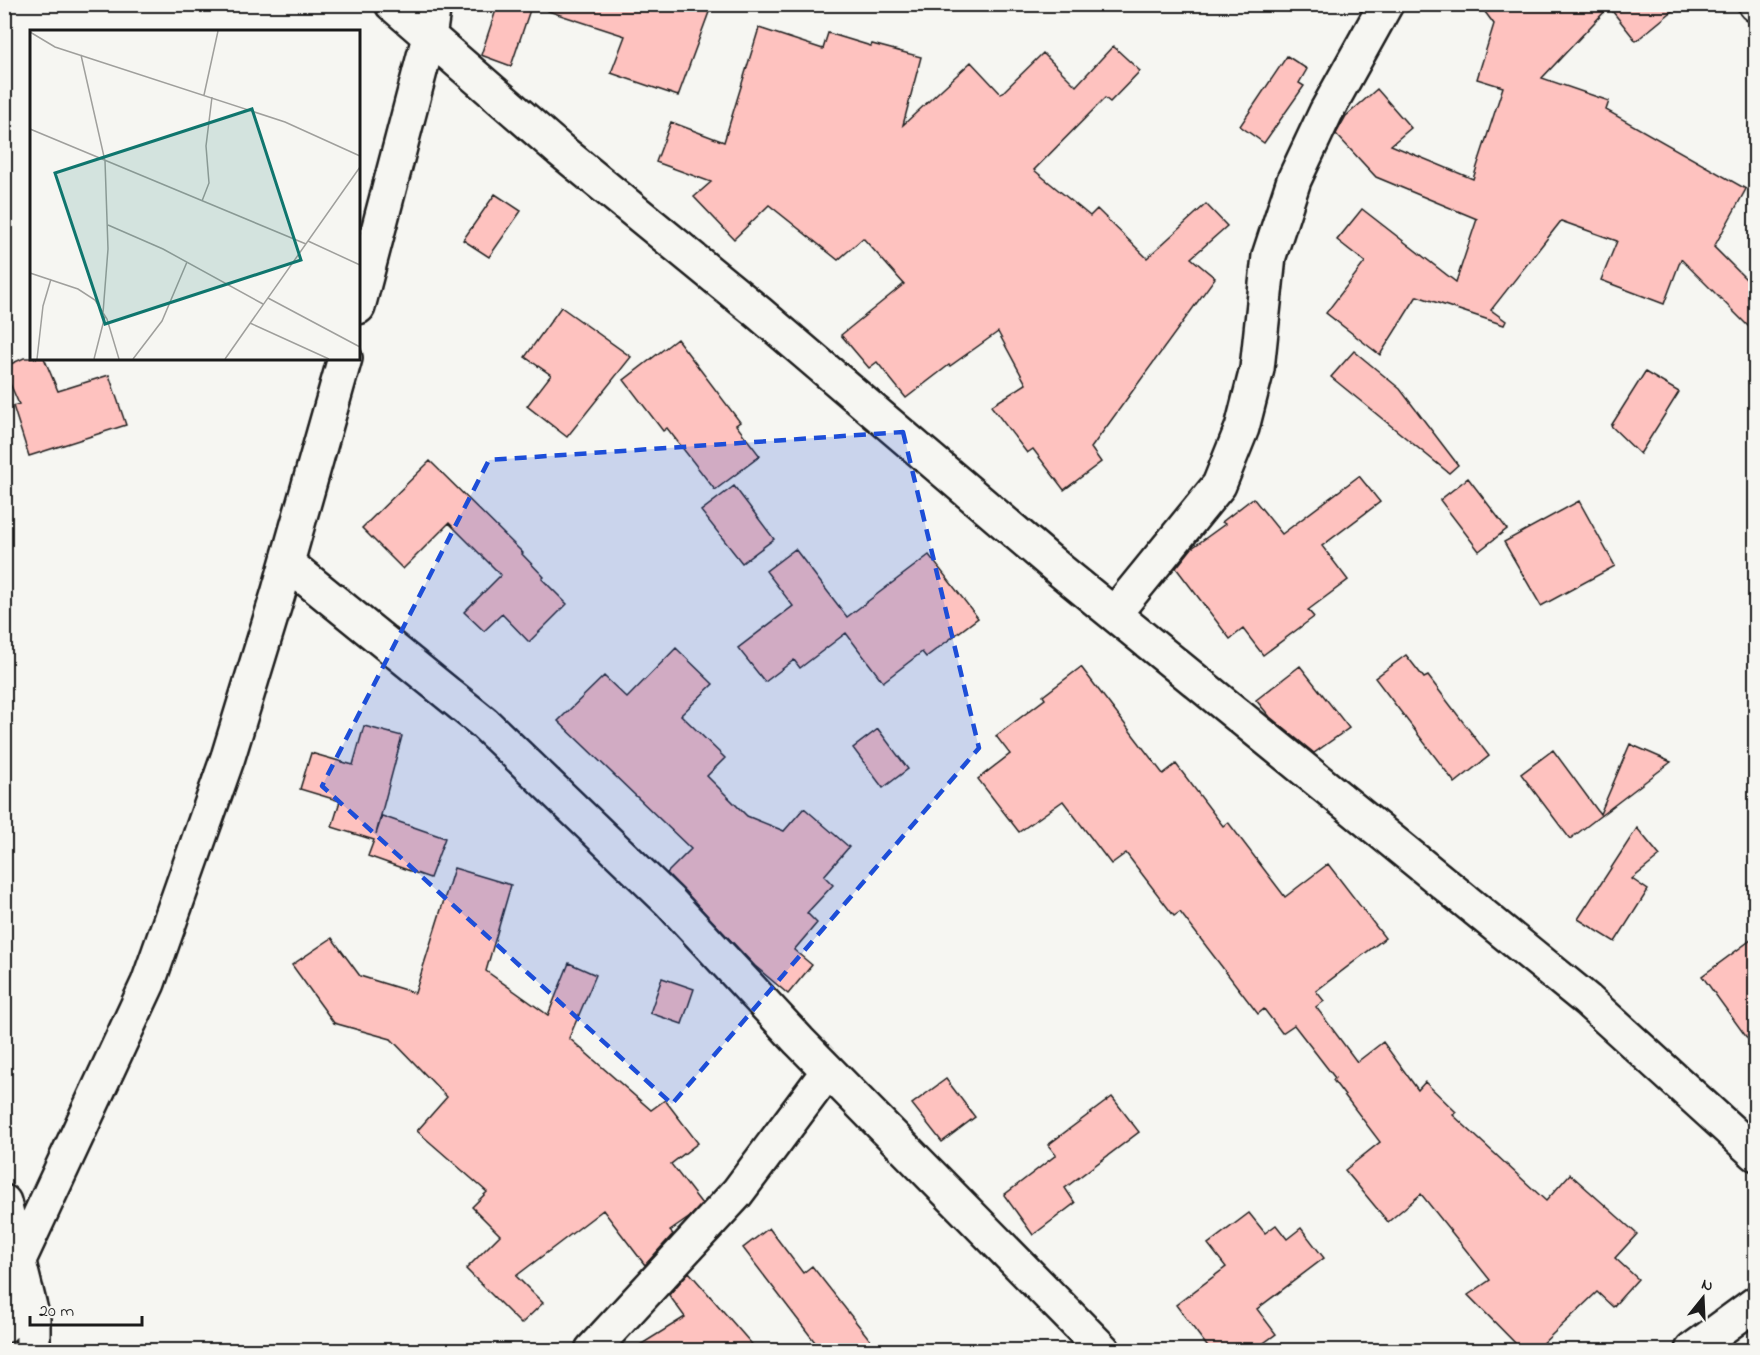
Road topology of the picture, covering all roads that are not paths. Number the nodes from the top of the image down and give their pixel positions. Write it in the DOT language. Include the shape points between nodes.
graph roads {
  1 [pos="392,4"];
  2 [pos="434,4"];
  3 [pos="1386,4"];
  4 [pos="429,37"];
  5 [pos="360,299"];
  6 [pos="344,360"];
  7 [pos="287,563"];
  8 [pos="1114,614"];
  9 [pos="828,1071"];
  10 [pos="1755,1155"];
  11 [pos="4,1202"];
  12 [pos="22,1275"];
  13 [pos="1755,1303"];
  14 [pos="4,1326"];
  15 [pos="33,1350"];
  16 [pos="592,1350"];
  17 [pos="1103,1350"];
  18 [pos="1692,1350"];
  1 -- 4 [label="street"];
  2 -- 4 [label="street"];
  3 -- 8 [label="street" via="1326,112 1294,180 1269,256 1257,369 1242,428 1220,485"];
  4 -- 5 [label="street"];
  4 -- 8 [label="street"];
  6 -- 7 [label="street"];
  7 -- 9 [label="street" via="483,723 669,901"];
  7 -- 12 [label="street" via="228,757 148,982"];
  8 -- 10 [label="street" via="1587,1000"];
  9 -- 16 [label="street" via="737,1193"];
  9 -- 17 [label="street"];
  11 -- 12 [label="street"];
  12 -- 14 [label="street"];
  12 -- 15 [label="street" via="33,1319"];
  13 -- 18 [label="street"];
}
